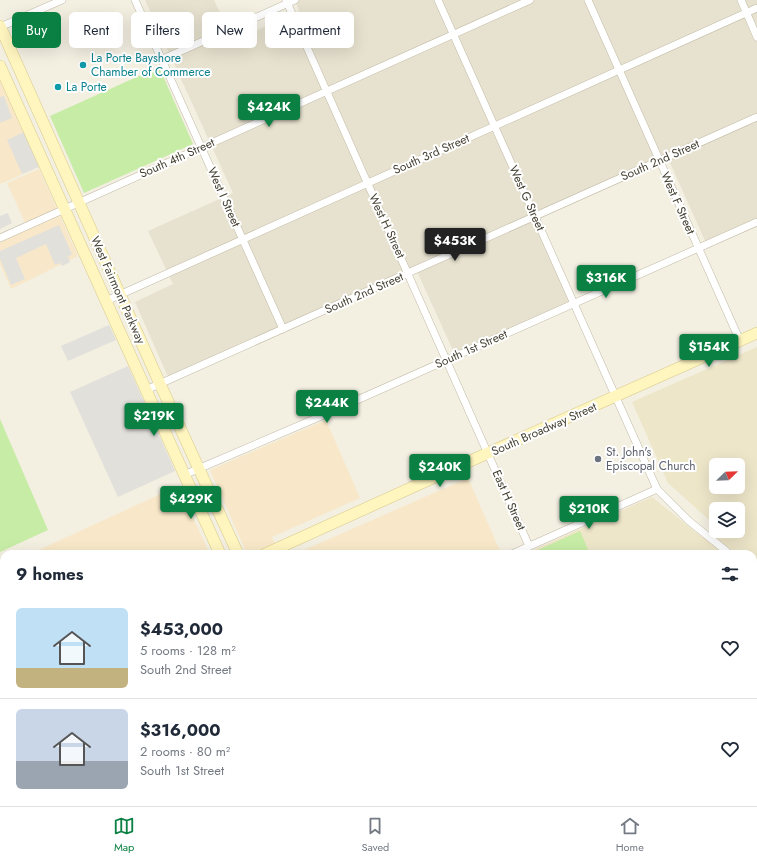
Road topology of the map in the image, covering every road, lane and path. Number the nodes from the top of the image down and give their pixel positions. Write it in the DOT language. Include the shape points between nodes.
graph roads {
  1 [pos="62,0"];
  2 [pos="135,0"];
  3 [pos="295,0"];
  4 [pos="438,0"];
  5 [pos="530,0"];
  6 [pos="588,0"];
  7 [pos="741,0"];
  8 [pos="286,2"];
  9 [pos="757,8"];
  10 [pos="746,12"];
  11 [pos="0,26"];
  12 [pos="454,35"];
  13 [pos="757,36"];
  14 [pos="162,60"];
  15 [pos="0,66"];
  16 [pos="619,70"];
  17 [pos="327,92"];
  18 [pos="40,114"];
  19 [pos="757,117"];
  20 [pos="25,121"];
  21 [pos="494,126"];
  22 [pos="202,147"];
  23 [pos="659,160"];
  24 [pos="367,183"];
  25 [pos="79,202"];
  26 [pos="64,209"];
  27 [pos="535,216"];
  28 [pos="757,222"];
  29 [pos="0,238"];
  30 [pos="244,239"];
  31 [pos="698,248"];
  32 [pos="408,273"];
  33 [pos="120,294"];
  34 [pos="106,301"];
  35 [pos="574,303"];
  36 [pos="283,328"];
  37 [pos="757,334"];
  38 [pos="740,341"];
  39 [pos="447,360"];
  40 [pos="160,384"];
  41 [pos="146,390"];
  42 [pos="616,397"];
  43 [pos="488,453"];
  44 [pos="199,470"];
  45 [pos="184,476"];
  46 [pos="657,489"];
  47 [pos="219,513"];
  48 [pos="204,520"];
  49 [pos="529,546"];
  50 [pos="218,550"];
  51 [pos="236,550"];
  52 [pos="274,550"];
  53 [pos="520,550"];
  54 [pos="725,550"];
  1 -- 11 [label="street"];
  2 -- 14 [label="street, West I Street"];
  3 -- 8 [label="street"];
  4 -- 12 [label="street, West G Street"];
  5 -- 12 [label="street, South 4th Street"];
  6 -- 16 [label="street, West F Street"];
  7 -- 10 [label="street"];
  8 -- 14 [label="street"];
  8 -- 17 [label="street, West H Street"];
  9 -- 10 [label="street, South 3rd Street"];
  10 -- 13 [label="street"];
  10 -- 16 [label="street, South 3rd Street"];
  11 -- 18 [label="main road, West Fairmont Parkway"];
  12 -- 17 [label="street, South 4th Street"];
  12 -- 21 [label="street, West G Street"];
  14 -- 22 [label="street, West I Street"];
  15 -- 20 [label="main road, West Fairmont Parkway"];
  16 -- 21 [label="street, South 3rd Street"];
  16 -- 23 [label="street, West F Street"];
  17 -- 22 [label="street, South 4th Street"];
  17 -- 24 [label="street, West H Street"];
  18 -- 20 [label="main road"];
  18 -- 25 [label="main road, West Fairmont Parkway"];
  19 -- 23 [label="street, South 2nd Street"];
  20 -- 26 [label="main road, West Fairmont Parkway"];
  21 -- 24 [label="street, South 3rd Street"];
  21 -- 27 [label="street, West G Street"];
  22 -- 25 [label="street, South 4th Street"];
  22 -- 30 [label="street, West I Street"];
  23 -- 27 [label="street, South 2nd Street"];
  23 -- 31 [label="street, West F Street"];
  24 -- 30 [label="street, South 3rd Street"];
  24 -- 32 [label="street, West H Street"];
  25 -- 26 [label="street, South 4th Street"];
  25 -- 33 [label="main road, West Fairmont Parkway"];
  26 -- 29 [label="street, South 4th Street"];
  26 -- 34 [label="main road, West Fairmont Parkway"];
  27 -- 32 [label="street, South 2nd Street"];
  27 -- 35 [label="street, West G Street"];
  28 -- 31 [label="street, South 1st Street"];
  30 -- 33 [label="street, South 3rd Street"];
  30 -- 36 [label="street, West I Street"];
  31 -- 35 [label="street, South 1st Street"];
  31 -- 38 [label="street, West F Street"];
  32 -- 36 [label="street, South 2nd Street"];
  32 -- 39 [label="street, West H Street"];
  33 -- 34 [label="street, South 3rd Street"];
  33 -- 40 [label="main road, West Fairmont Parkway"];
  34 -- 41 [label="main road, West Fairmont Parkway"];
  35 -- 39 [label="street, South 1st Street"];
  35 -- 42 [label="street, West G Street"];
  36 -- 40 [label="street, South 2nd Street"];
  37 -- 38 [label="main road, South Broadway Street"];
  38 -- 42 [label="main road, South Broadway Street"];
  39 -- 43 [label="street, West H Street"];
  39 -- 44 [label="street, South 1st Street"];
  40 -- 41 [label="street, South 2nd Street"];
  40 -- 44 [label="main road, West Fairmont Parkway"];
  41 -- 45 [label="main road, West Fairmont Parkway"];
  42 -- 43 [label="main road, South Broadway Street"];
  42 -- 46 [label="street, West G Street"];
  43 -- 49 [label="street, East H Street"];
  43 -- 52 [label="main road, South Broadway Street"];
  44 -- 45 [label="street, South 1st Street"];
  44 -- 47 [label="main road, West Fairmont Parkway"];
  45 -- 48 [label="main road, West Fairmont Parkway"];
  46 -- 49 [label="street"];
  46 -- 54 [label="street" via="689,521"];
  47 -- 48 [label="main road"];
  47 -- 51 [label="main road, West Fairmont Parkway"];
  48 -- 50 [label="main road, West Fairmont Parkway"];
  49 -- 53 [label="street"];
}
